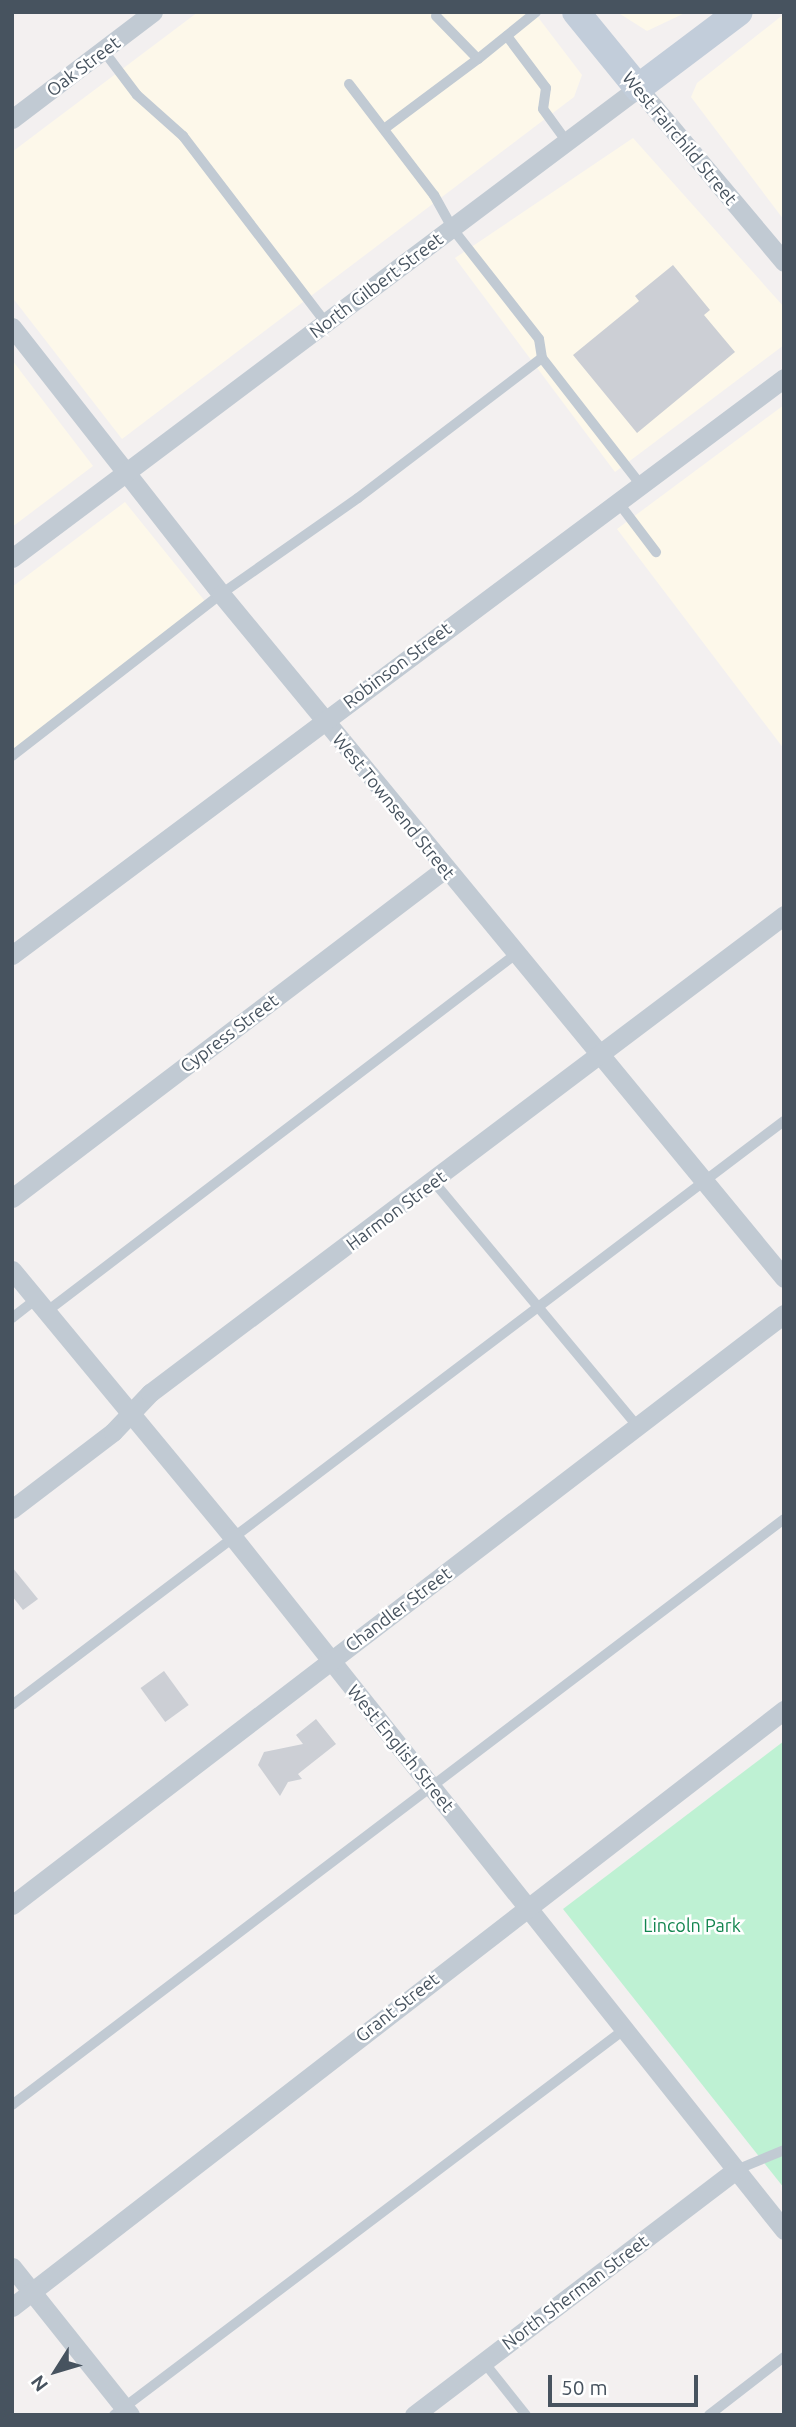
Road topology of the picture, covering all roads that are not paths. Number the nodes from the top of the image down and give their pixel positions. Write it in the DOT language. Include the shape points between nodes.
graph roads {
  1 [pos="153,12"];
  2 [pos="536,12"];
  3 [pos="576,12"];
  4 [pos="739,12"];
  5 [pos="436,16"];
  6 [pos="507,36"];
  7 [pos="103,50"];
  8 [pos="478,59"];
  9 [pos="349,84"];
  10 [pos="638,88"];
  11 [pos="12,119"];
  12 [pos="384,129"];
  13 [pos="567,142"];
  14 [pos="452,228"];
  15 [pos="784,262"];
  16 [pos="326,324"];
  17 [pos="14,333"];
  18 [pos="542,358"];
  19 [pos="784,378"];
  20 [pos="125,473"];
  21 [pos="640,484"];
  22 [pos="617,501"];
  23 [pos="656,552"];
  24 [pos="12,558"];
  25 [pos="221,594"];
  26 [pos="324,720"];
  27 [pos="12,756"];
  28 [pos="446,868"];
  29 [pos="784,915"];
  30 [pos="516,954"];
  31 [pos="12,955"];
  32 [pos="599,1055"];
  33 [pos="784,1121"];
  34 [pos="434,1182"];
  35 [pos="704,1183"];
  36 [pos="12,1198"];
  37 [pos="12,1270"];
  38 [pos="784,1278"];
  39 [pos="41,1306"];
  40 [pos="536,1306"];
  41 [pos="784,1314"];
  42 [pos="12,1318"];
  43 [pos="131,1412"];
  44 [pos="639,1428"];
  45 [pos="12,1508"];
  46 [pos="784,1519"];
  47 [pos="232,1536"];
  48 [pos="330,1660"];
  49 [pos="12,1705"];
  50 [pos="784,1710"];
  51 [pos="430,1785"];
  52 [pos="12,1905"];
  53 [pos="527,1906"];
  54 [pos="625,2029"];
  55 [pos="12,2105"];
  56 [pos="784,2150"];
  57 [pos="736,2170"];
  58 [pos="784,2230"];
  59 [pos="12,2267"];
  60 [pos="32,2292"];
  61 [pos="12,2307"];
  62 [pos="784,2357"];
  63 [pos="483,2361"];
  64 [pos="123,2412"];
  65 [pos="414,2415"];
  66 [pos="526,2415"];
  67 [pos="709,2415"];
  1 -- 7 [label="street, Oak Street"];
  2 -- 6 [label="lane"];
  3 -- 10 [label="main road, West Fairchild Street"];
  4 -- 10 [label="main road, North Gilbert Street"];
  5 -- 8 [label="lane"];
  6 -- 8 [label="lane"];
  6 -- 13 [label="lane" via="546,88 543,109"];
  7 -- 11 [label="street, Oak Street"];
  7 -- 16 [label="lane" via="137,95 184,136"];
  8 -- 12 [label="lane"];
  9 -- 12 [label="lane"];
  10 -- 13 [label="street, North Gilbert Street"];
  10 -- 15 [label="street, West Fairchild Street"];
  12 -- 14 [label="lane" via="434,195"];
  13 -- 14 [label="street, North Gilbert Street"];
  14 -- 16 [label="street, North Gilbert Street"];
  14 -- 18 [label="lane" via="539,339"];
  16 -- 20 [label="street, North Gilbert Street"];
  17 -- 20 [label="street, West Townsend Street"];
  18 -- 21 [label="lane"];
  18 -- 25 [label="lane" via="358,498"];
  19 -- 21 [label="street, Robinson Street"];
  20 -- 24 [label="street, North Gilbert Street"];
  20 -- 25 [label="street, West Townsend Street"];
  21 -- 22 [label="street, Robinson Street"];
  22 -- 23 [label="lane"];
  22 -- 26 [label="street, Robinson Street"];
  25 -- 26 [label="street, West Townsend Street"];
  25 -- 27 [label="lane"];
  26 -- 28 [label="street, West Townsend Street"];
  26 -- 31 [label="street, Robinson Street"];
  28 -- 30 [label="street, West Townsend Street"];
  28 -- 36 [label="street, Cypress Street"];
  29 -- 32 [label="street, Harmon Street"];
  30 -- 32 [label="street, West Townsend Street"];
  30 -- 39 [label="lane"];
  32 -- 34 [label="street, Harmon Street"];
  32 -- 35 [label="street, West Townsend Street"];
  33 -- 35 [label="lane"];
  34 -- 40 [label="lane"];
  34 -- 43 [label="street, Harmon Street" via="150,1393"];
  35 -- 38 [label="street, West Townsend Street"];
  35 -- 40 [label="lane"];
  37 -- 39 [label="street, West English Street"];
  39 -- 42 [label="lane"];
  39 -- 43 [label="street, West English Street"];
  40 -- 44 [label="lane"];
  40 -- 47 [label="lane"];
  41 -- 44 [label="street, Chandler Street"];
  43 -- 45 [label="street, Harmon Street" via="113,1432"];
  43 -- 47 [label="street, West English Street"];
  44 -- 48 [label="street, Chandler Street"];
  46 -- 51 [label="lane"];
  47 -- 48 [label="street, West English Street"];
  47 -- 49 [label="lane"];
  48 -- 51 [label="street, West English Street"];
  48 -- 52 [label="street, Chandler Street"];
  50 -- 53 [label="street, Grant Street"];
  51 -- 53 [label="street, West English Street"];
  51 -- 55 [label="lane"];
  53 -- 54 [label="street, West English Street"];
  53 -- 60 [label="street, Grant Street"];
  54 -- 57 [label="street, West English Street"];
  54 -- 64 [label="lane"];
  56 -- 57 [label="lane"];
  57 -- 58 [label="street, West English Street"];
  57 -- 63 [label="street, North Sherman Street"];
  59 -- 60 [label="street"];
  60 -- 61 [label="street, Grant Street"];
  60 -- 64 [label="street"];
  62 -- 67 [label="lane"];
  63 -- 65 [label="street, North Sherman Street"];
  63 -- 66 [label="lane"];
}
